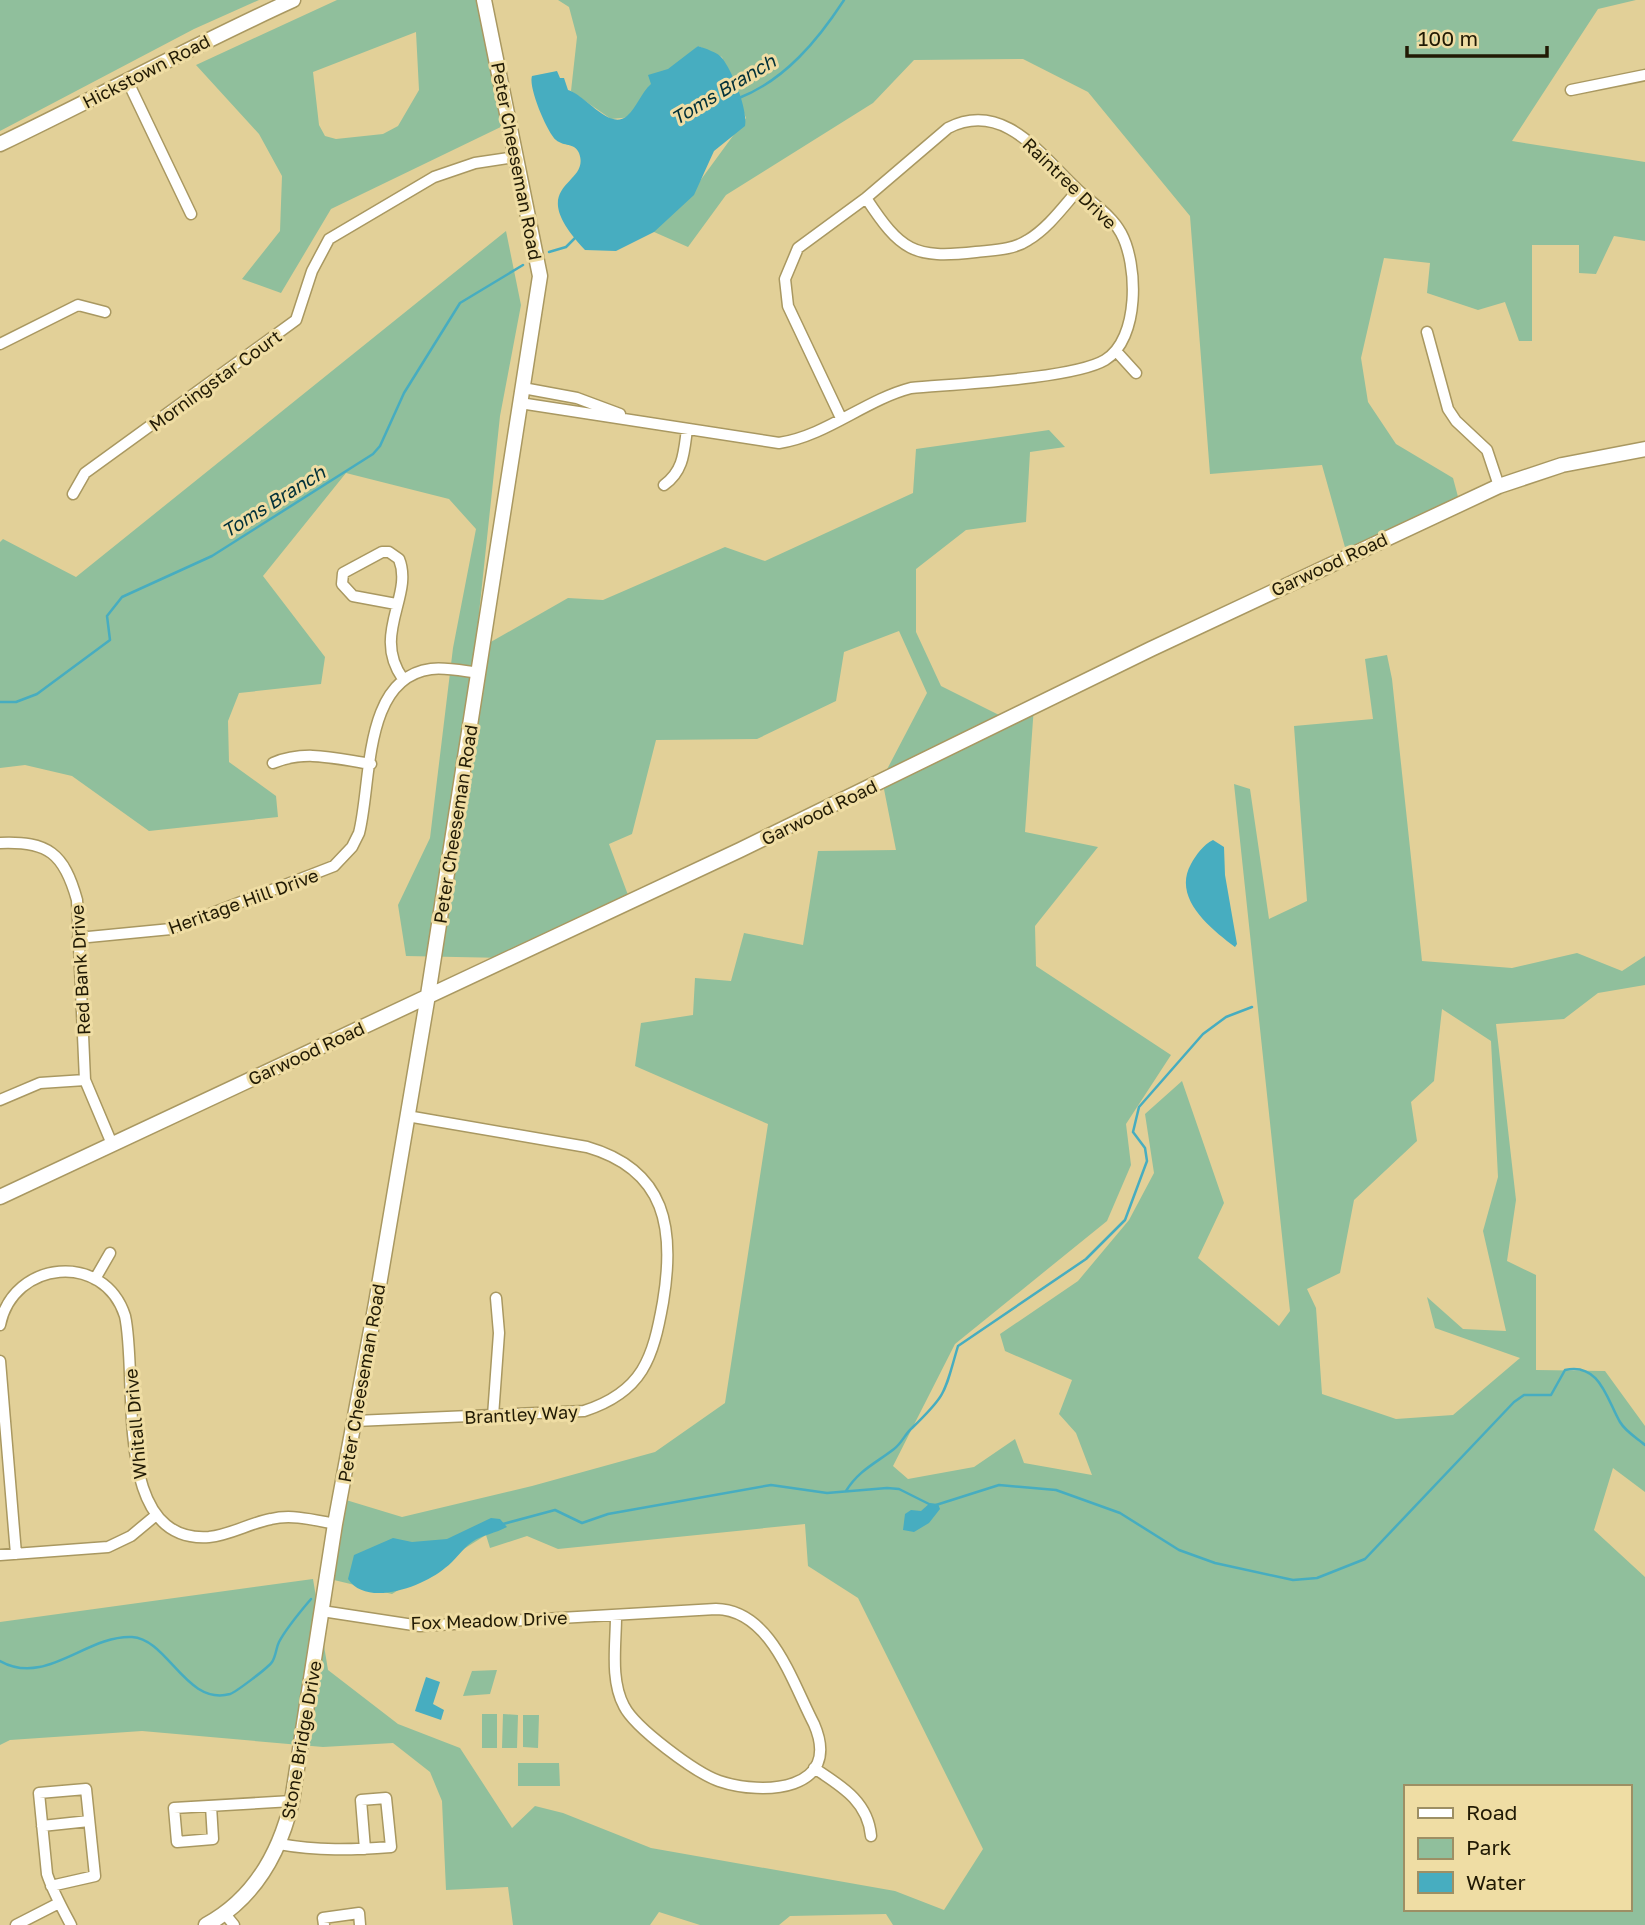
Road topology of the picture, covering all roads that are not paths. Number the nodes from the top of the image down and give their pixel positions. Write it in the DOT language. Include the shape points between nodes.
graph roads {
  1 [pos="293,0"];
  2 [pos="484,0"];
  3 [pos="1645,75"];
  4 [pos="128,82"];
  5 [pos="1571,90"];
  6 [pos="0,144"];
  7 [pos="515,157"];
  8 [pos="1078,190"];
  9 [pos="866,198"];
  10 [pos="191,214"];
  11 [pos="105,312"];
  12 [pos="1427,332"];
  13 [pos="0,344"];
  14 [pos="1116,351"];
  15 [pos="1136,373"];
  16 [pos="523,388"];
  17 [pos="520,403"];
  18 [pos="841,418"];
  19 [pos="650,423"];
  20 [pos="687,429"];
  21 [pos="1645,449"];
  22 [pos="664,485"];
  23 [pos="1499,486"];
  24 [pos="73,494"];
  25 [pos="396,604"];
  26 [pos="479,673"];
  27 [pos="403,679"];
  28 [pos="273,763"];
  29 [pos="371,764"];
  30 [pos="0,843"];
  31 [pos="78,938"];
  32 [pos="428,995"];
  33 [pos="85,1080"];
  34 [pos="0,1100"];
  35 [pos="407,1116"];
  36 [pos="112,1144"];
  37 [pos="0,1197"];
  38 [pos="110,1253"];
  39 [pos="94,1279"];
  40 [pos="496,1298"];
  41 [pos="0,1325"];
  42 [pos="0,1360"];
  43 [pos="493,1416"];
  44 [pos="355,1421"];
  45 [pos="155,1516"];
  46 [pos="335,1524"];
  47 [pos="16,1554"];
  48 [pos="0,1555"];
  49 [pos="321,1611"];
  50 [pos="616,1616"];
  51 [pos="317,1649"];
  52 [pos="814,1768"];
  53 [pos="292,1801"];
  54 [pos="211,1806"];
  55 [pos="89,1821"];
  56 [pos="42,1826"];
  57 [pos="871,1836"];
  58 [pos="279,1844"];
  59 [pos="365,1849"];
  60 [pos="51,1886"];
  61 [pos="59,1903"];
  62 [pos="230,1919"];
  63 [pos="16,1925"];
  64 [pos="71,1925"];
  65 [pos="206,1925"];
  66 [pos="324,1925"];
  67 [pos="360,1925"];
  1 -- 4 [label="street, Hickstown Road"];
  2 -- 7 [label="street, Peter Cheeseman Road"];
  3 -- 5 [label="street"];
  4 -- 6 [label="street, Hickstown Road"];
  4 -- 10 [label="street"];
  7 -- 16 [label="street, Peter Cheeseman Road" via="540,276"];
  7 -- 24 [label="street, Morningstar Court" via="475,163 434,177 330,239 312,271 296,320 85,474"];
  8 -- 9 [label="street" via="1036,234 1018,246 935,256 900,242"];
  8 -- 9 [label="street, Raintree Drive" via="1018,132 983,120 948,128"];
  8 -- 14 [label="street, Raintree Drive" via="1113,221 1127,248 1132,315 1125,340"];
  9 -- 18 [label="street, Raintree Drive" via="804,241 793,255 785,279 791,315"];
  11 -- 13 [label="street" via="78,305"];
  12 -- 23 [label="street" via="1448,409 1487,450"];
  14 -- 15 [label="street"];
  14 -- 18 [label="street" via="1104,361 1077,370 911,388"];
  16 -- 17 [label="street, Peter Cheeseman Road"];
  16 -- 19 [label="street" via="577,398"];
  17 -- 19 [label="street"];
  17 -- 26 [label="street, Peter Cheeseman Road"];
  18 -- 20 [label="street" via="779,443"];
  19 -- 20 [label="street"];
  20 -- 22 [label="street" via="681,467"];
  21 -- 23 [label="street, Garwood Road" via="1562,465"];
  23 -- 32 [label="street, Garwood Road"];
  25 -- 25 [label="street" via="402,568 392,553 378,553 343,573 342,584 353,596"];
  25 -- 27 [label="street" via="390,651"];
  26 -- 27 [label="street" via="434,668"];
  26 -- 32 [label="street, Peter Cheeseman Road"];
  27 -- 29 [label="street, Heritage Hill Drive" via="381,710"];
  28 -- 29 [label="street" via="310,755"];
  29 -- 31 [label="street, Heritage Hill Drive" via="359,833 349,851 330,869 171,929"];
  30 -- 31 [label="street, Red Bank Drive" via="37,844 60,859 76,900"];
  31 -- 33 [label="street, Red Bank Drive"];
  32 -- 35 [label="street, Peter Cheeseman Road"];
  32 -- 36 [label="street, Garwood Road"];
  33 -- 34 [label="street" via="40,1083"];
  33 -- 36 [label="street, Red Bank Drive"];
  35 -- 43 [label="street, Brantley Way" via="605,1153 642,1179 665,1218 670,1255 659,1327 651,1356 637,1380 616,1398 584,1411"];
  35 -- 44 [label="street, Peter Cheeseman Road"];
  36 -- 37 [label="street, Garwood Road"];
  38 -- 39 [label="street"];
  39 -- 41 [label="street" via="63,1270 33,1278 12,1296"];
  39 -- 45 [label="street, Whitall Drive" via="114,1296 125,1316 139,1481"];
  40 -- 43 [label="street" via="499,1333"];
  42 -- 47 [label="street"];
  43 -- 44 [label="street, Brantley Way"];
  44 -- 46 [label="street, Peter Cheeseman Road"];
  45 -- 46 [label="street" via="178,1532 205,1537 284,1517"];
  45 -- 47 [label="street" via="108,1547"];
  46 -- 49 [label="street, Peter Cheeseman Road"];
  47 -- 48 [label="street"];
  49 -- 50 [label="street, Fox Meadow Drive" via="420,1626"];
  49 -- 51 [label="street, Peter Cheeseman Road"];
  50 -- 52 [label="street, Fox Meadow Drive" via="725,1609 755,1621 770,1640 817,1730 820,1746"];
  50 -- 52 [label="street" via="617,1681 624,1706 637,1723 702,1773 726,1783 774,1789 798,1783"];
  51 -- 53 [label="street, Stone Bridge Drive"];
  52 -- 57 [label="street" via="860,1804"];
  53 -- 54 [label="street"];
  53 -- 58 [label="street, Stone Bridge Drive"];
  54 -- 54 [label="street" via="174,1808 177,1842 213,1839"];
  55 -- 56 [label="street"];
  55 -- 56 [label="street" via="86,1789 39,1793"];
  55 -- 60 [label="street" via="95,1876"];
  56 -- 60 [label="street"];
  58 -- 59 [label="street" via="326,1851"];
  58 -- 62 [label="street, Stone Bridge Drive"];
  59 -- 59 [label="street" via="391,1847 386,1798 361,1800"];
  60 -- 61 [label="street"];
  61 -- 63 [label="street"];
  61 -- 64 [label="street"];
  62 -- 65 [label="street, Stone Bridge Drive"];
  66 -- 67 [label="street" via="323,1918 359,1913"];
}
